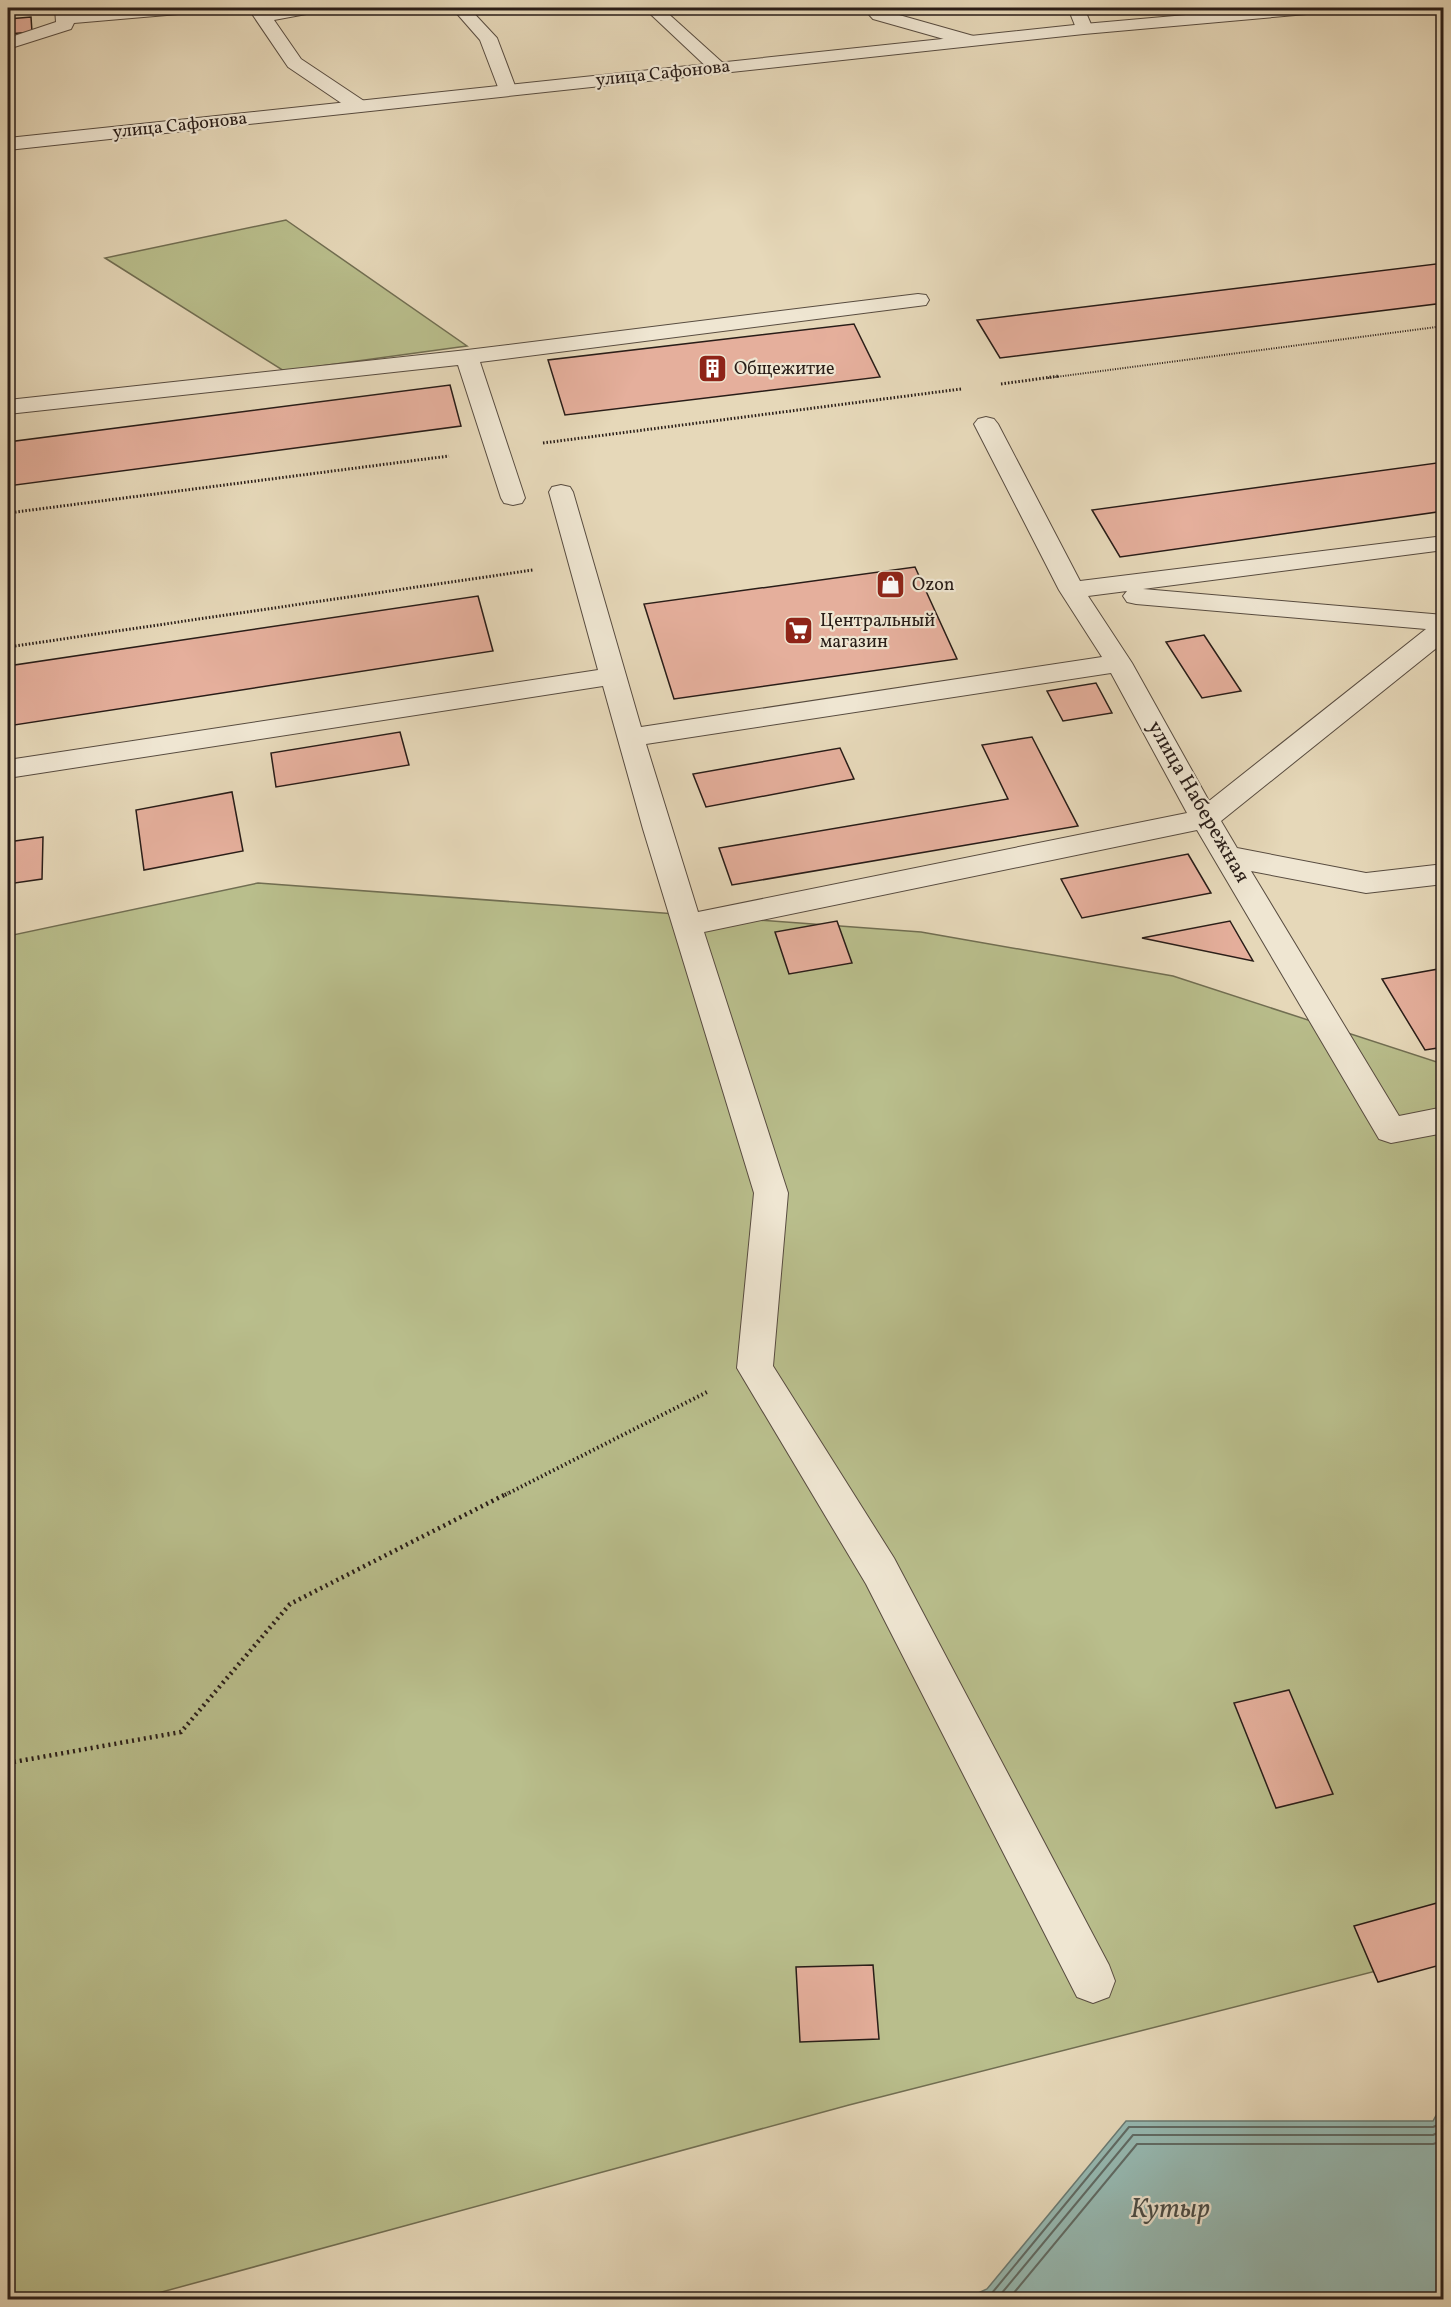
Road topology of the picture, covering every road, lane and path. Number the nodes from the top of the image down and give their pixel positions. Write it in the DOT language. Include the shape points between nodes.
graph roads {
  1 [pos="190,8"];
  2 [pos="311,8"];
  3 [pos="460,8"];
  4 [pos="652,8"];
  5 [pos="872,8"];
  6 [pos="1076,8"];
  7 [pos="1318,8"];
  8 [pos="261,12"];
  9 [pos="63,13"];
  10 [pos="1084,29"];
  11 [pos="971,41"];
  12 [pos="8,44"];
  13 [pos="718,68"];
  14 [pos="508,91"];
  15 [pos="360,107"];
  16 [pos="8,144"];
  17 [pos="918,300"];
  18 [pos="1443,326"];
  19 [pos="467,357"];
  20 [pos="990,385"];
  21 [pos="966,388"];
  22 [pos="8,407"];
  23 [pos="986,424"];
  24 [pos="496,449"];
  25 [pos="561,492"];
  26 [pos="513,498"];
  27 [pos="8,513"];
  28 [pos="1443,543"];
  29 [pos="581,563"];
  30 [pos="1071,590"];
  31 [pos="1443,623"];
  32 [pos="1443,628"];
  33 [pos="8,646"];
  34 [pos="1119,663"];
  35 [pos="614,676"];
  36 [pos="632,738"];
  37 [pos="8,769"];
  38 [pos="1205,819"];
  39 [pos="1229,857"];
  40 [pos="1443,874"];
  41 [pos="688,925"];
  42 [pos="1443,1120"];
  43 [pos="755,1368"];
  44 [pos="8,1763"];
  45 [pos="1093,1981"];
  1 -- 9 [label="street"];
  2 -- 8 [label="street"];
  3 -- 14 [label="street" via="488,38"];
  4 -- 13 [label="street"];
  5 -- 11 [label="street" via="879,15"];
  6 -- 10 [label="street"];
  7 -- 10 [label="street, улица Сафонова"];
  8 -- 15 [label="street" via="294,63"];
  9 -- 12 [label="street" via="65,25"];
  10 -- 11 [label="street, улица Сафонова"];
  11 -- 13 [label="street, улица Сафонова"];
  13 -- 14 [label="street, улица Сафонова"];
  14 -- 15 [label="street, улица Сафонова"];
  15 -- 16 [label="street, улица Сафонова"];
  17 -- 19 [label="street"];
  18 -- 20 [label="path"];
  19 -- 22 [label="street"];
  19 -- 24 [label="street"];
  21 -- 24 [label="path"];
  23 -- 30 [label="street, улица Набережная"];
  24 -- 26 [label="street"];
  24 -- 27 [label="path"];
  25 -- 29 [label="street"];
  28 -- 30 [label="street"];
  29 -- 33 [label="path"];
  29 -- 35 [label="street"];
  30 -- 31 [label="street"];
  30 -- 34 [label="street, улица Набережная"];
  32 -- 38 [label="street"];
  34 -- 36 [label="street"];
  34 -- 38 [label="street, улица Набережная"];
  35 -- 36 [label="street"];
  35 -- 37 [label="street"];
  36 -- 41 [label="street"];
  38 -- 39 [label="street, улица Набережная"];
  38 -- 41 [label="street"];
  39 -- 40 [label="street" via="1366,883"];
  39 -- 42 [label="street, улица Набережная" via="1391,1130"];
  41 -- 43 [label="street" via="771,1193"];
  43 -- 44 [label="path" via="290,1604 181,1732"];
  43 -- 45 [label="street" via="880,1571"];
}
